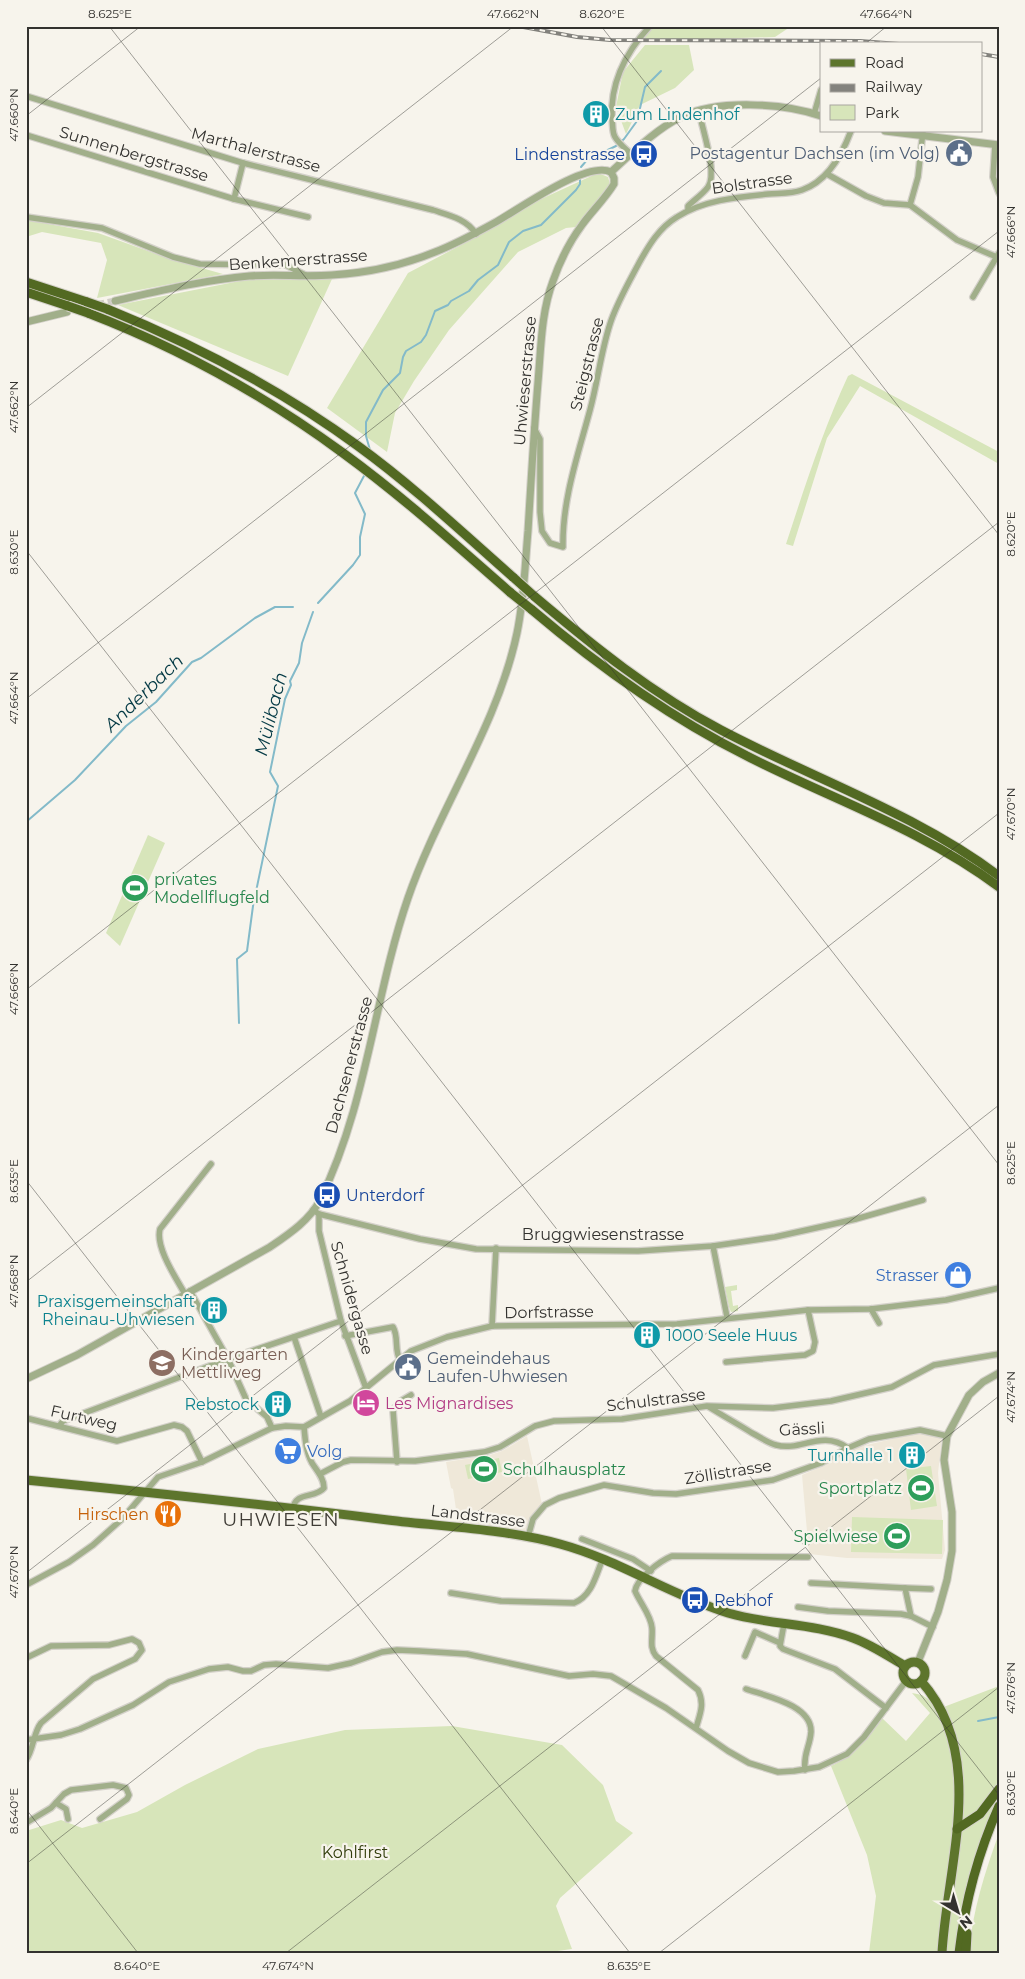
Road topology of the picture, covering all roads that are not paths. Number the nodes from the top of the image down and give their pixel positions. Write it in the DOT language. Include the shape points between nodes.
graph roads {
  1 [pos="650,26"];
  2 [pos="820,93"];
  3 [pos="26,96"];
  4 [pos="699,111"];
  5 [pos="814,114"];
  6 [pos="820,116"];
  7 [pos="851,132"];
  8 [pos="904,132"];
  9 [pos="922,133"];
  10 [pos="26,135"];
  11 [pos="997,145"];
  12 [pos="632,155"];
  13 [pos="243,163"];
  14 [pos="611,172"];
  15 [pos="827,174"];
  16 [pos="999,193"];
  17 [pos="234,199"];
  18 [pos="910,205"];
  19 [pos="688,210"];
  20 [pos="26,216"];
  21 [pos="308,217"];
  22 [pos="476,234"];
  23 [pos="998,256"];
  24 [pos="307,276"];
  25 [pos="26,282"];
  26 [pos="26,292"];
  27 [pos="973,297"];
  28 [pos="115,301"];
  29 [pos="68,309"];
  30 [pos="26,322"];
  31 [pos="534,428"];
  32 [pos="521,612"];
  33 [pos="999,876"];
  34 [pos="999,887"];
  35 [pos="211,1164"];
  36 [pos="923,1200"];
  37 [pos="316,1212"];
  38 [pos="713,1246"];
  39 [pos="496,1248"];
  40 [pos="999,1288"];
  41 [pos="187,1293"];
  42 [pos="870,1309"];
  43 [pos="808,1310"];
  44 [pos="727,1317"];
  45 [pos="341,1321"];
  46 [pos="878,1323"];
  47 [pos="492,1326"];
  48 [pos="345,1336"];
  49 [pos="294,1337"];
  50 [pos="999,1354"];
  51 [pos="228,1360"];
  52 [pos="400,1360"];
  53 [pos="726,1362"];
  54 [pos="999,1372"];
  55 [pos="26,1379"];
  56 [pos="366,1388"];
  57 [pos="412,1395"];
  58 [pos="707,1406"];
  59 [pos="320,1417"];
  60 [pos="26,1418"];
  61 [pos="59,1426"];
  62 [pos="304,1427"];
  63 [pos="272,1428"];
  64 [pos="947,1436"];
  65 [pos="848,1448"];
  66 [pos="202,1462"];
  67 [pos="397,1462"];
  68 [pos="320,1474"];
  69 [pos="26,1480"];
  70 [pos="144,1493"];
  71 [pos="293,1509"];
  72 [pos="528,1537"];
  73 [pos="582,1540"];
  74 [pos="808,1557"];
  75 [pos="603,1558"];
  76 [pos="648,1574"];
  77 [pos="811,1583"];
  78 [pos="26,1585"];
  79 [pos="905,1588"];
  80 [pos="930,1589"];
  81 [pos="451,1593"];
  82 [pos="798,1607"];
  83 [pos="911,1616"];
  84 [pos="784,1624"];
  85 [pos="933,1627"];
  86 [pos="780,1643"];
  87 [pos="745,1656"];
  88 [pos="26,1658"];
  89 [pos="918,1662"];
  90 [pos="905,1666"];
  91 [pos="906,1680"];
  92 [pos="921,1681"];
  93 [pos="746,1689"];
  94 [pos="886,1708"];
  95 [pos="696,1728"];
  96 [pos="35,1739"];
  97 [pos="26,1740"];
  98 [pos="26,1760"];
  99 [pos="806,1770"];
  100 [pos="999,1789"];
  101 [pos="56,1802"];
  102 [pos="999,1806"];
  103 [pos="68,1819"];
  104 [pos="100,1819"];
  105 [pos="999,1820"];
  106 [pos="26,1823"];
  107 [pos="957,1829"];
  108 [pos="942,1953"];
  109 [pos="960,1953"];
  110 [pos="966,1953"];
  1 -- 12 [label="street" via="632,49 614,85 615,137"];
  2 -- 5 [label="street"];
  3 -- 13 [label="street, Marthalerstrasse"];
  4 -- 5 [label="street" via="752,105"];
  4 -- 12 [label="street" via="674,121"];
  4 -- 19 [label="street" via="711,164 711,180"];
  5 -- 6 [label="street"];
  7 -- 15 [label="street, Bolstrasse" via="843,152"];
  8 -- 9 [label="street"];
  9 -- 11 [label="street"];
  9 -- 18 [label="street" via="918,177"];
  10 -- 17 [label="street, Sunnenbergstrasse"];
  11 -- 16 [label="street" via="993,177"];
  12 -- 14 [label="street"];
  13 -- 17 [label="street"];
  13 -- 22 [label="street, Marthalerstrasse" via="433,210 458,220"];
  14 -- 22 [label="street, Benkemerstrasse" via="594,171 570,179"];
  14 -- 31 [label="street, Uhwieserstrasse" via="614,184 580,227 552,282 542,326"];
  15 -- 18 [label="street" via="884,203"];
  15 -- 19 [label="street, Bolstrasse" via="802,190 706,203"];
  17 -- 21 [label="street, Sunnenbergstrasse"];
  18 -- 23 [label="street" via="957,240"];
  19 -- 31 [label="street, Steigstrasse" via="668,223 651,242 611,322 568,488 563,547 550,543 542,531 540,439"];
  20 -- 24 [label="street" via="102,228 173,257 200,264 286,265"];
  22 -- 24 [label="street, Benkemerstrasse" via="396,265"];
  23 -- 27 [label="street"];
  24 -- 28 [label="street, Benkemerstrasse" via="228,278"];
  25 -- 33 [label="highway, bridge" via="107,309 169,335 267,386 365,451 613,661 688,712 751,746 909,821"];
  26 -- 29 [label="highway"];
  29 -- 30 [label="street"];
  29 -- 34 [label="highway, bridge" via="88,313 150,338 261,398 370,473 531,609 618,677 683,721 755,760 930,842"];
  31 -- 32 [label="street, Uhwieserstrasse"];
  32 -- 37 [label="street, Dachsenerstrasse" via="509,665 490,718 420,864 407,902 354,1112"];
  35 -- 41 [label="street" via="159,1234 169,1267"];
  36 -- 38 [label="street, Bruggwiesenstrasse" via="775,1237"];
  37 -- 39 [label="street, Bruggwiesenstrasse" via="420,1239 476,1249"];
  37 -- 41 [label="street, Dachsenerstrasse" via="255,1256"];
  37 -- 45 [label="street, Schnidergasse"];
  38 -- 39 [label="street, Bruggwiesenstrasse" via="638,1251"];
  38 -- 44 [label="street"];
  39 -- 47 [label="street"];
  40 -- 42 [label="street, Dorfstrasse" via="946,1300"];
  41 -- 51 [label="street"];
  41 -- 55 [label="street, Dachsenerstrasse" via="77,1355"];
  42 -- 43 [label="street, Dorfstrasse"];
  42 -- 46 [label="street"];
  43 -- 44 [label="street, Dorfstrasse"];
  43 -- 53 [label="street" via="815,1342 813,1351 805,1355"];
  44 -- 47 [label="street, Dorfstrasse" via="677,1324"];
  45 -- 48 [label="street, Schnidergasse"];
  45 -- 49 [label="street"];
  47 -- 52 [label="street, Dorfstrasse" via="436,1340 411,1351"];
  48 -- 52 [label="street" via="393,1328"];
  48 -- 56 [label="street, Schnidergasse"];
  49 -- 51 [label="street"];
  49 -- 59 [label="street"];
  50 -- 58 [label="street, Schulstrasse" via="934,1365 892,1387 831,1401 773,1408"];
  51 -- 61 [label="street" via="62,1421"];
  51 -- 63 [label="street" via="246,1398 267,1417"];
  52 -- 56 [label="street, Dorfstrasse"];
  54 -- 64 [label="street" via="969,1395"];
  56 -- 59 [label="street, Dorfstrasse" via="341,1407"];
  57 -- 67 [label="street" via="393,1410"];
  58 -- 65 [label="street, Gässli" via="776,1445 830,1440"];
  58 -- 67 [label="street, Schulstrasse" via="622,1419 554,1421 535,1426 500,1447 484,1452"];
  59 -- 62 [label="street, Dorfstrasse"];
  60 -- 61 [label="street, Furtweg"];
  61 -- 66 [label="street, Furtweg" via="117,1441 182,1426"];
  62 -- 63 [label="street"];
  62 -- 68 [label="street" via="311,1461"];
  63 -- 66 [label="street"];
  64 -- 65 [label="street, Zöllistrasse" via="917,1430"];
  64 -- 85 [label="street" via="944,1460 952,1512 952,1551 944,1595"];
  65 -- 72 [label="street, Zöllistrasse" via="822,1463 773,1480 676,1494 604,1485 545,1505 533,1519"];
  66 -- 70 [label="street" via="158,1477"];
  67 -- 68 [label="street, Schulstrasse" via="351,1460"];
  68 -- 71 [label="street" via="324,1488 321,1492 299,1498"];
  69 -- 70 [label="main road, Landstrasse"];
  70 -- 71 [label="main road, Landstrasse"];
  70 -- 78 [label="street" via="93,1545"];
  71 -- 72 [label="main road, Landstrasse"];
  72 -- 75 [label="main road, Landstrasse"];
  73 -- 76 [label="street" via="633,1559"];
  74 -- 76 [label="street" via="681,1555 663,1560"];
  75 -- 76 [label="main road, Landstrasse"];
  75 -- 81 [label="street" via="588,1593 574,1603 501,1601"];
  76 -- 84 [label="main road, Landstrasse" via="678,1593 726,1612"];
  76 -- 95 [label="street" via="638,1581 635,1591 652,1627 651,1646 656,1656 698,1690 703,1705"];
  77 -- 79 [label="street"];
  79 -- 80 [label="street"];
  79 -- 83 [label="street"];
  82 -- 83 [label="street"];
  83 -- 85 [label="street"];
  84 -- 86 [label="street"];
  84 -- 90 [label="main road, Landstrasse" via="852,1637"];
  85 -- 89 [label="street"];
  86 -- 87 [label="street" via="755,1632"];
  86 -- 94 [label="street" via="787,1652 834,1669"];
  88 -- 96 [label="street" via="51,1646 109,1645 132,1639 142,1650 135,1658 85,1685 41,1723"];
  89 -- 90 [label="main road"];
  89 -- 92 [label="main road" via="925,1670"];
  90 -- 91 [label="main road"];
  91 -- 92 [label="main road" via="913,1684"];
  91 -- 94 [label="street"];
  92 -- 107 [label="main road" via="943,1712 952,1734 958,1766"];
  93 -- 99 [label="street" via="793,1706 804,1714 811,1729 805,1755"];
  94 -- 99 [label="street" via="847,1754 830,1764"];
  95 -- 96 [label="street" via="612,1676 569,1676 467,1654 397,1650 328,1668 276,1664 242,1672 228,1667 209,1669 169,1682 133,1705 96,1722 61,1735"];
  95 -- 99 [label="street" via="748,1764 778,1772"];
  96 -- 97 [label="street"];
  96 -- 98 [label="street"];
  100 -- 107 [label="highway" via="976,1818"];
  101 -- 103 [label="street" via="66,1809"];
  101 -- 104 [label="street" via="74,1789 113,1785 126,1788 128,1799"];
  101 -- 106 [label="street"];
  102 -- 109 [label="highway" via="972,1881"];
  105 -- 110 [label="highway" via="977,1884"];
  107 -- 108 [label="main road"];
}
